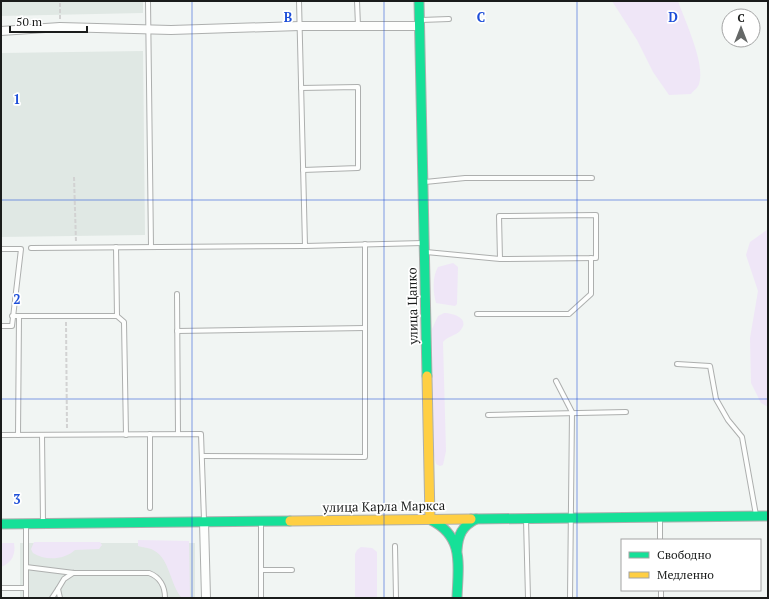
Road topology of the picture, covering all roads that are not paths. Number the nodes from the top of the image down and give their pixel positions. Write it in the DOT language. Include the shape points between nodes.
graph roads {
  1 [pos="148,1"];
  2 [pos="299,1"];
  3 [pos="357,1"];
  4 [pos="419,1"];
  5 [pos="448,20"];
  6 [pos="419,23"];
  7 [pos="300,26"];
  8 [pos="358,26"];
  9 [pos="148,28"];
  10 [pos="1,31"];
  11 [pos="301,88"];
  12 [pos="303,170"];
  13 [pos="592,178"];
  14 [pos="422,182"];
  15 [pos="365,244"];
  16 [pos="304,246"];
  17 [pos="116,247"];
  18 [pos="151,247"];
  19 [pos="31,248"];
  20 [pos="424,248"];
  21 [pos="1,249"];
  22 [pos="500,258"];
  23 [pos="591,258"];
  24 [pos="177,294"];
  25 [pos="476,314"];
  26 [pos="12,316"];
  27 [pos="19,316"];
  28 [pos="117,316"];
  29 [pos="1,326"];
  30 [pos="365,328"];
  31 [pos="177,331"];
  32 [pos="677,364"];
  33 [pos="556,380"];
  34 [pos="572,412"];
  35 [pos="626,412"];
  36 [pos="488,414"];
  37 [pos="42,434"];
  38 [pos="126,434"];
  39 [pos="150,434"];
  40 [pos="178,434"];
  41 [pos="1,435"];
  42 [pos="18,435"];
  43 [pos="202,456"];
  44 [pos="150,508"];
  45 [pos="756,516"];
  46 [pos="768,516"];
  47 [pos="660,517"];
  48 [pos="477,518"];
  49 [pos="526,518"];
  50 [pos="571,518"];
  51 [pos="430,519"];
  52 [pos="261,521"];
  53 [pos="204,522"];
  54 [pos="1,524"];
  55 [pos="26,524"];
  56 [pos="43,524"];
  57 [pos="660,539"];
  58 [pos="395,546"];
  59 [pos="457,553"];
  60 [pos="26,567"];
  61 [pos="261,570"];
  62 [pos="292,570"];
  63 [pos="74,573"];
  64 [pos="1,588"];
  65 [pos="26,588"];
  66 [pos="58,589"];
  67 [pos="26,598"];
  68 [pos="52,598"];
  69 [pos="60,598"];
  70 [pos="165,598"];
  71 [pos="206,598"];
  72 [pos="261,598"];
  73 [pos="396,598"];
  74 [pos="457,598"];
  75 [pos="528,598"];
  76 [pos="570,598"];
  1 -- 9 [label="lane"];
  2 -- 7 [label="lane"];
  3 -- 8 [label="lane"];
  4 -- 6 [label="street, улица Цапко"];
  5 -- 6 [label="lane"];
  6 -- 8 [label="street"];
  6 -- 14 [label="street, улица Цапко"];
  7 -- 8 [label="street"];
  7 -- 9 [label="street" via="171,30"];
  7 -- 11 [label="lane"];
  9 -- 10 [label="street" via="60,27"];
  9 -- 18 [label="lane"];
  11 -- 12 [label="lane"];
  11 -- 12 [label="lane" via="358,88 358,168"];
  12 -- 16 [label="lane"];
  13 -- 14 [label="lane" via="465,178"];
  14 -- 20 [label="street, улица Цапко"];
  15 -- 16 [label="lane"];
  15 -- 20 [label="lane"];
  15 -- 30 [label="lane"];
  16 -- 18 [label="lane"];
  17 -- 18 [label="lane"];
  17 -- 19 [label="lane"];
  17 -- 28 [label="lane"];
  20 -- 22 [label="lane"];
  20 -- 51 [label="street, улица Цапко"];
  21 -- 26 [label="lane" via="21,249"];
  22 -- 23 [label="lane"];
  22 -- 23 [label="lane" via="499,216 596,216 596,258"];
  23 -- 25 [label="lane" via="591,294 569,314"];
  24 -- 31 [label="lane"];
  26 -- 27 [label="lane"];
  26 -- 29 [label="lane" via="12,326"];
  27 -- 28 [label="lane"];
  27 -- 42 [label="lane"];
  28 -- 38 [label="lane" via="124,322"];
  30 -- 31 [label="lane"];
  30 -- 43 [label="lane" via="365,457"];
  31 -- 40 [label="lane"];
  32 -- 45 [label="lane" via="710,366 716,399 742,437"];
  33 -- 34 [label="lane"];
  34 -- 35 [label="lane"];
  34 -- 36 [label="lane"];
  34 -- 50 [label="lane"];
  37 -- 38 [label="lane"];
  37 -- 42 [label="lane"];
  37 -- 56 [label="lane"];
  38 -- 39 [label="lane"];
  39 -- 40 [label="lane"];
  39 -- 44 [label="lane"];
  40 -- 43 [label="lane" via="201,434"];
  41 -- 42 [label="lane"];
  43 -- 53 [label="lane"];
  45 -- 46 [label="street, улица Карла Маркса"];
  45 -- 47 [label="street, улица Карла Маркса"];
  47 -- 50 [label="street, улица Карла Маркса"];
  47 -- 57 [label="lane"];
  48 -- 49 [label="street, улица Карла Маркса"];
  48 -- 51 [label="street, улица Карла Маркса"];
  48 -- 59 [label="street" via="459,531"];
  49 -- 50 [label="street, улица Карла Маркса"];
  49 -- 75 [label="lane"];
  50 -- 76 [label="lane"];
  51 -- 52 [label="street, улица Карла Маркса"];
  51 -- 59 [label="street" via="450,534"];
  52 -- 53 [label="street, улица Карла Маркса"];
  52 -- 61 [label="lane"];
  53 -- 56 [label="street, улица Карла Маркса"];
  53 -- 71 [label="street"];
  54 -- 55 [label="street, улица Карла Маркса"];
  55 -- 56 [label="street, улица Карла Маркса"];
  55 -- 60 [label="lane"];
  58 -- 73 [label="lane"];
  59 -- 74 [label="street"];
  60 -- 63 [label="lane"];
  60 -- 65 [label="lane"];
  61 -- 62 [label="lane"];
  61 -- 72 [label="lane"];
  63 -- 66 [label="lane" via="67,576"];
  63 -- 70 [label="lane" via="149,573 160,581"];
  64 -- 65 [label="lane"];
  65 -- 67 [label="lane"];
  66 -- 68 [label="lane"];
  66 -- 69 [label="lane"];
}
